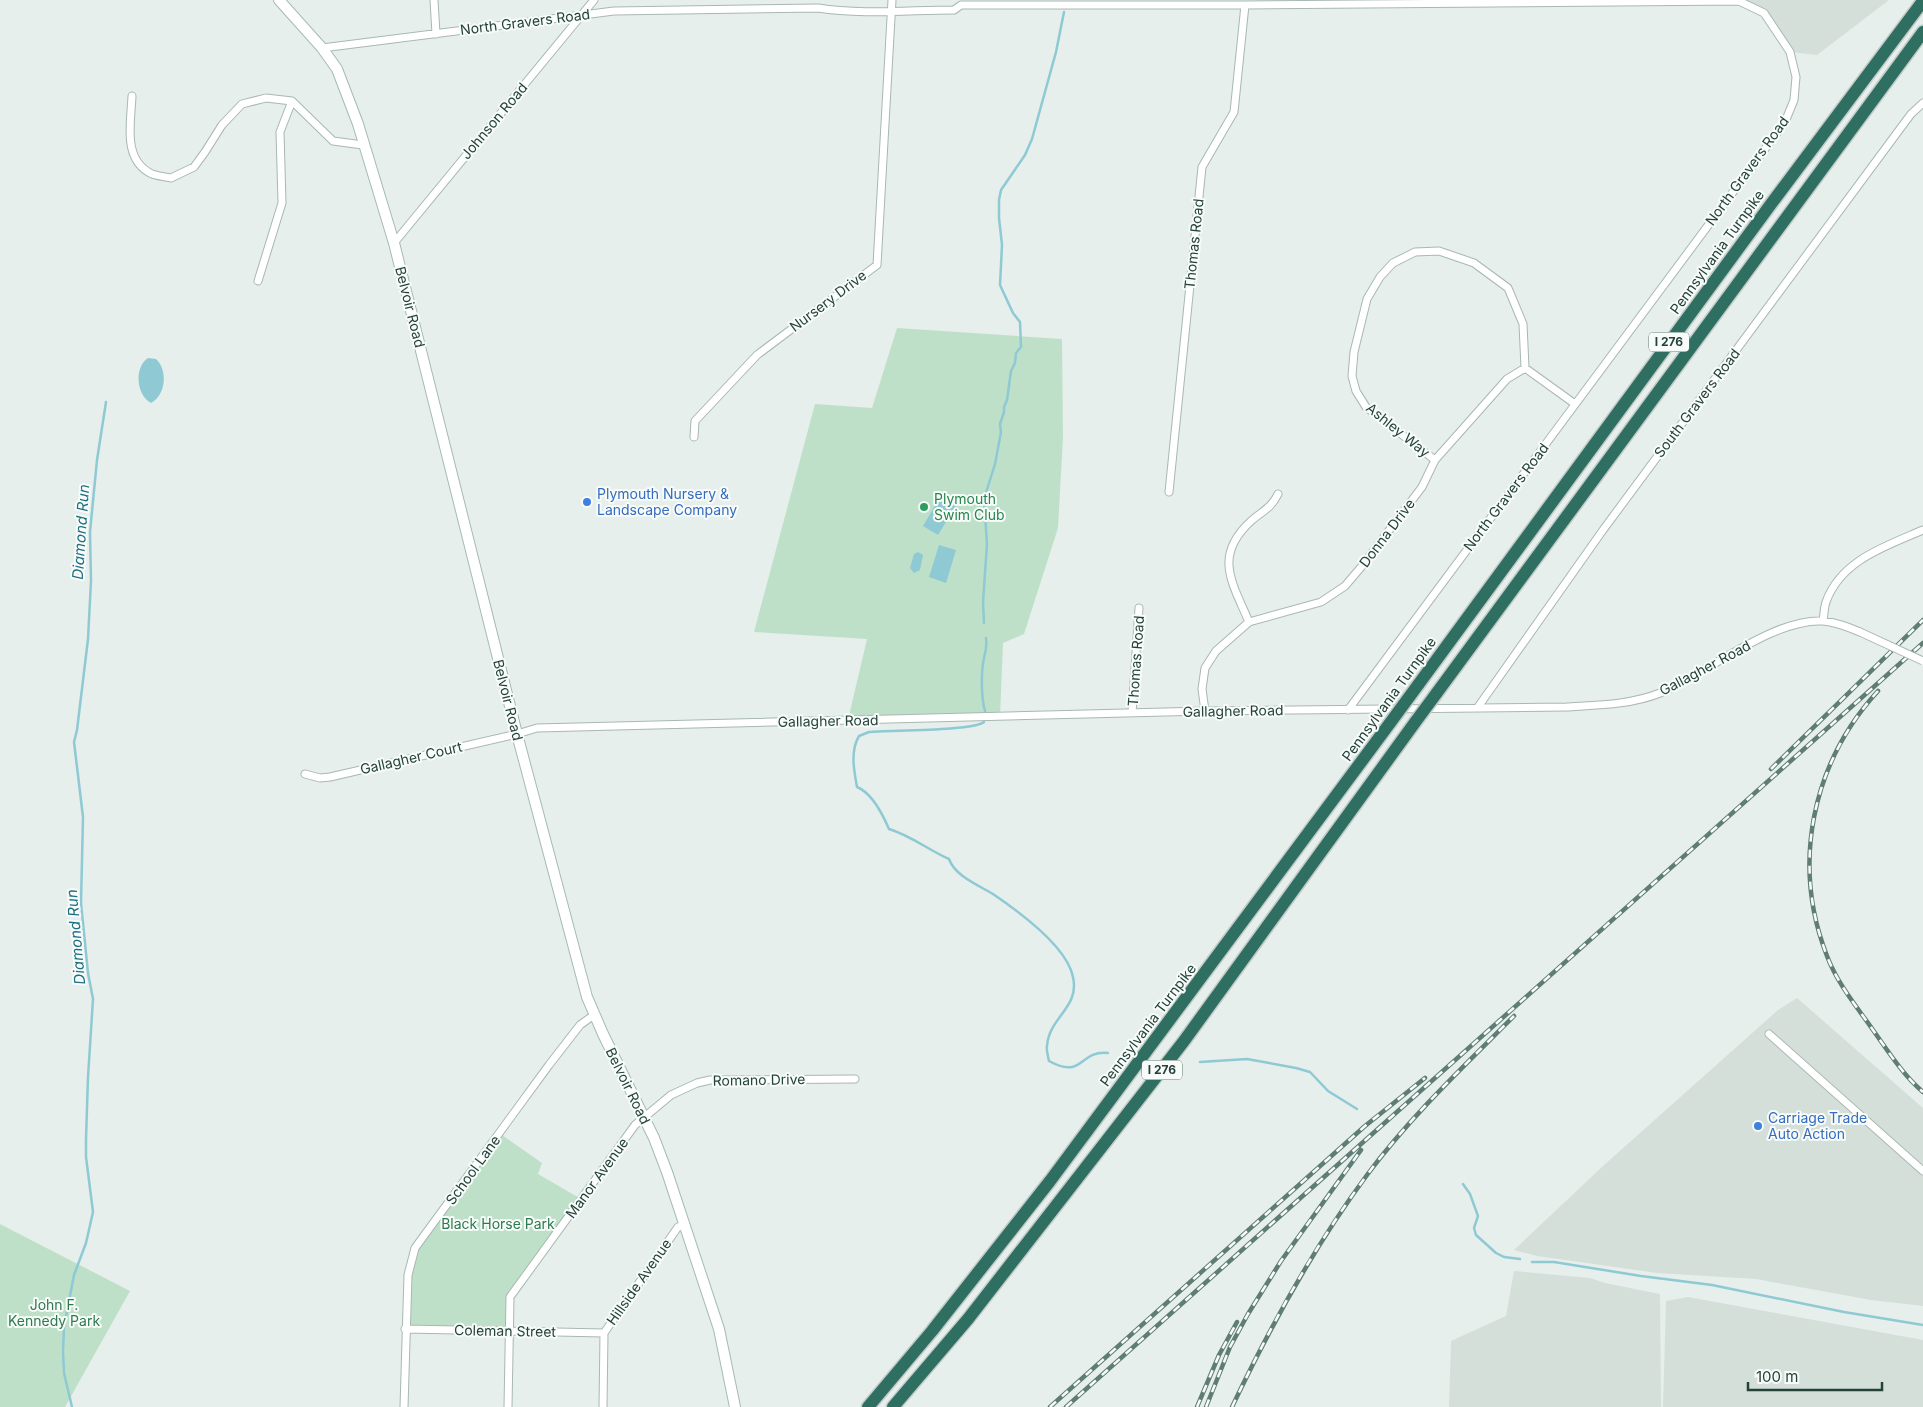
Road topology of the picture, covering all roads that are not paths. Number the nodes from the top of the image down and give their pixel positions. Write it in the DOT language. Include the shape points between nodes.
graph roads {
  1 [pos="279,0"];
  2 [pos="434,0"];
  3 [pos="594,0"];
  4 [pos="892,0"];
  5 [pos="1923,0"];
  6 [pos="1246,5"];
  7 [pos="892,11"];
  8 [pos="582,15"];
  9 [pos="1923,32"];
  10 [pos="436,34"];
  11 [pos="322,48"];
  12 [pos="132,96"];
  13 [pos="292,101"];
  14 [pos="1923,103"];
  15 [pos="363,145"];
  16 [pos="394,243"];
  17 [pos="258,281"];
  18 [pos="1525,368"];
  19 [pos="1575,404"];
  20 [pos="694,437"];
  21 [pos="1435,460"];
  22 [pos="1169,492"];
  23 [pos="1278,494"];
  24 [pos="1923,530"];
  25 [pos="1140,608"];
  26 [pos="1823,621"];
  27 [pos="1250,622"];
  28 [pos="1923,662"];
  29 [pos="1478,707"];
  30 [pos="1348,710"];
  31 [pos="1205,711"];
  32 [pos="1132,713"];
  33 [pos="517,734"];
  34 [pos="305,774"];
  35 [pos="594,1015"];
  36 [pos="1768,1034"];
  37 [pos="855,1079"];
  38 [pos="644,1117"];
  39 [pos="1923,1172"];
  40 [pos="686,1225"];
  41 [pos="405,1329"];
  42 [pos="510,1331"];
  43 [pos="604,1332"];
  44 [pos="404,1407"];
  45 [pos="508,1407"];
  46 [pos="603,1407"];
  47 [pos="735,1407"];
  48 [pos="868,1407"];
  49 [pos="893,1407"];
  1 -- 11 [label="street, Belvoir Road"];
  2 -- 10 [label="street"];
  3 -- 8 [label="street, Johnson Road"];
  4 -- 7 [label="street, Nursery Drive"];
  5 -- 48 [label="highway, Pennsylvania Turnpike / I 276, bridge" via="1050,1181"];
  6 -- 7 [label="street, North Gravers Road" via="961,6 954,10"];
  6 -- 19 [label="street, North Gravers Road" via="1739,1 1764,13 1790,52 1796,77 1794,100 1785,122"];
  6 -- 22 [label="street, Thomas Road" via="1234,112 1202,167"];
  7 -- 8 [label="street, North Gravers Road" via="818,8 624,11"];
  7 -- 20 [label="street, Nursery Drive" via="877,265 757,355 695,421"];
  8 -- 10 [label="street, North Gravers Road"];
  8 -- 16 [label="street, Johnson Road"];
  9 -- 49 [label="highway, I 276, bridge" via="1184,1041 968,1319"];
  10 -- 11 [label="street, North Gravers Road"];
  11 -- 15 [label="street, Belvoir Road" via="337,69"];
  12 -- 13 [label="street" via="130,139 134,158 151,174 171,178 194,167 222,124 242,104 266,98"];
  13 -- 15 [label="street" via="333,141"];
  13 -- 17 [label="street" via="280,132 282,204"];
  14 -- 29 [label="street, South Gravers Road" via="1911,114 1620,506"];
  15 -- 16 [label="street, Belvoir Road"];
  16 -- 33 [label="street, Belvoir Road"];
  18 -- 19 [label="street"];
  18 -- 21 [label="street, Donna Drive" via="1507,379"];
  18 -- 21 [label="street, Ashley Way" via="1523,324 1508,288 1474,263 1439,251 1415,252 1393,263 1367,299 1354,352 1352,376 1356,391 1366,407"];
  19 -- 30 [label="street, North Gravers Road"];
  21 -- 27 [label="street, Donna Drive" via="1422,487 1344,586 1321,602"];
  23 -- 27 [label="street" via="1272,506 1240,532 1229,553 1231,581"];
  24 -- 26 [label="street" via="1854,563 1837,582 1826,602"];
  25 -- 32 [label="street, Thomas Road"];
  26 -- 28 [label="street, Gallagher Road, bridge" via="1860,632"];
  26 -- 29 [label="street, Gallagher Road" via="1776,631 1659,693 1628,702 1566,707"];
  27 -- 31 [label="street, Donna Drive" via="1216,651 1205,668 1202,689"];
  29 -- 30 [label="street, Gallagher Road"];
  30 -- 31 [label="street, Gallagher Road"];
  31 -- 32 [label="street, Gallagher Road"];
  32 -- 33 [label="street, Gallagher Road" via="537,728"];
  33 -- 34 [label="street, Gallagher Court" via="330,777"];
  33 -- 35 [label="street, Belvoir Road"];
  35 -- 38 [label="street, Belvoir Road"];
  35 -- 41 [label="street, School Lane" via="580,1024 548,1065 415,1248 408,1276"];
  36 -- 39 [label="street"];
  37 -- 38 [label="street, Romano Drive" via="710,1080 683,1088"];
  38 -- 40 [label="street, Belvoir Road"];
  38 -- 42 [label="street, Manor Avenue" via="510,1297"];
  40 -- 43 [label="street, Hillside Avenue" via="678,1227"];
  40 -- 47 [label="street, Belvoir Road" via="719,1329"];
  41 -- 42 [label="street, Coleman Street"];
  41 -- 44 [label="street, School Lane"];
  42 -- 43 [label="street, Coleman Street"];
  42 -- 45 [label="street, Manor Avenue"];
  43 -- 46 [label="street, Hillside Avenue"];
}
